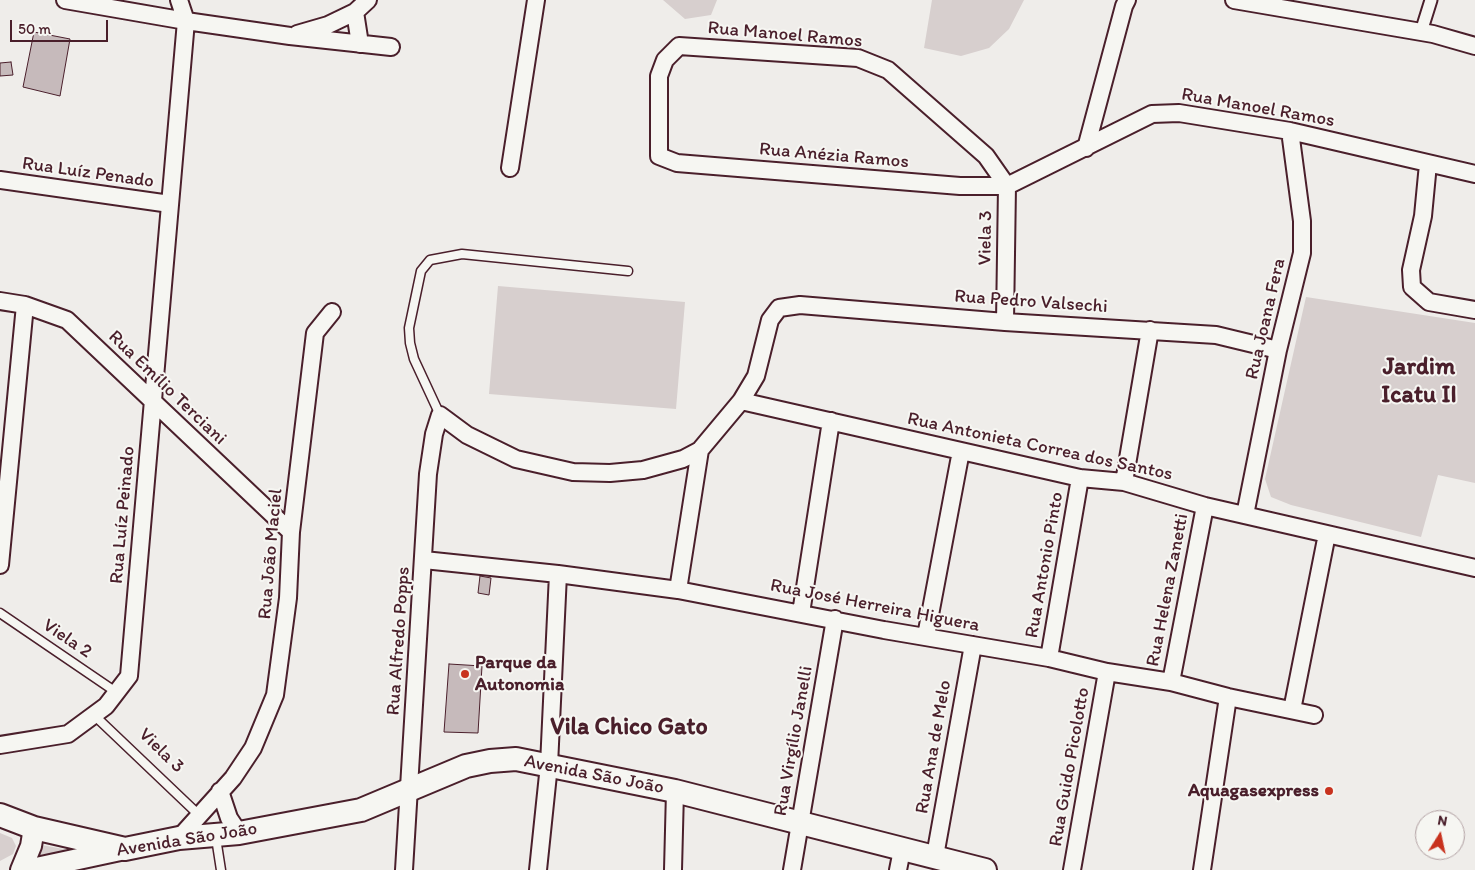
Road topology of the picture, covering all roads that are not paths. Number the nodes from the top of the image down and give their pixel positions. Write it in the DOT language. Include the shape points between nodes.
graph roads {
  1 [pos="65,0"];
  2 [pos="179,0"];
  3 [pos="368,0"];
  4 [pos="536,0"];
  5 [pos="1127,0"];
  6 [pos="1234,0"];
  7 [pos="1431,0"];
  8 [pos="355,12"];
  9 [pos="186,21"];
  10 [pos="1422,32"];
  11 [pos="290,36"];
  12 [pos="360,44"];
  13 [pos="1475,46"];
  14 [pos="391,47"];
  15 [pos="1290,131"];
  16 [pos="1086,148"];
  17 [pos="659,156"];
  18 [pos="1428,164"];
  19 [pos="510,168"];
  20 [pos="1475,174"];
  21 [pos="0,180"];
  22 [pos="1007,186"];
  23 [pos="170,204"];
  24 [pos="628,271"];
  25 [pos="0,301"];
  26 [pos="25,305"];
  27 [pos="1475,310"];
  28 [pos="332,312"];
  29 [pos="1005,322"];
  30 [pos="1150,330"];
  31 [pos="1278,350"];
  32 [pos="741,401"];
  33 [pos="153,404"];
  34 [pos="440,415"];
  35 [pos="6,418"];
  36 [pos="831,421"];
  37 [pos="700,450"];
  38 [pos="961,451"];
  39 [pos="1080,478"];
  40 [pos="1124,482"];
  41 [pos="1205,506"];
  42 [pos="1245,515"];
  43 [pos="291,532"];
  44 [pos="1327,534"];
  45 [pos="424,560"];
  46 [pos="0,566"];
  47 [pos="1475,568"];
  48 [pos="558,574"];
  49 [pos="678,590"];
  50 [pos="801,612"];
  51 [pos="0,613"];
  52 [pos="835,619"];
  53 [pos="926,636"];
  54 [pos="973,645"];
  55 [pos="1049,658"];
  56 [pos="1107,672"];
  57 [pos="1171,682"];
  58 [pos="116,692"];
  59 [pos="1228,698"];
  60 [pos="1292,710"];
  61 [pos="1314,715"];
  62 [pos="95,716"];
  63 [pos="0,744"];
  64 [pos="549,764"];
  65 [pos="220,791"];
  66 [pos="409,792"];
  67 [pos="675,792"];
  68 [pos="0,815"];
  69 [pos="200,816"];
  70 [pos="800,822"];
  71 [pos="34,828"];
  72 [pos="239,833"];
  73 [pos="216,836"];
  74 [pos="179,838"];
  75 [pos="125,849"];
  76 [pos="935,856"];
  77 [pos="900,860"];
  78 [pos="20,870"];
  79 [pos="27,870"];
  80 [pos="221,870"];
  81 [pos="404,870"];
  82 [pos="538,870"];
  83 [pos="674,870"];
  84 [pos="792,870"];
  85 [pos="985,870"];
  86 [pos="1072,870"];
  87 [pos="1202,870"];
  1 -- 9 [label="street"];
  2 -- 9 [label="street"];
  3 -- 8 [label="street"];
  4 -- 19 [label="street"];
  5 -- 16 [label="street"];
  6 -- 10 [label="street"];
  7 -- 10 [label="street"];
  8 -- 11 [label="street" via="328,25"];
  8 -- 12 [label="street"];
  9 -- 11 [label="street"];
  9 -- 23 [label="street, Rua Luíz Peinado"];
  10 -- 13 [label="street"];
  11 -- 12 [label="street"];
  12 -- 14 [label="street"];
  15 -- 16 [label="street, Rua Manoel Ramos" via="1179,113 1152,114"];
  15 -- 18 [label="street, Rua Manoel Ramos"];
  15 -- 31 [label="street, Rua Joana Fera" via="1302,222 1302,253"];
  16 -- 22 [label="street, Rua Manoel Ramos"];
  17 -- 22 [label="street, Rua Anézia Ramos" via="687,164 960,186"];
  17 -- 22 [label="street, Rua Manoel Ramos" via="659,76 665,60 678,46 858,58 888,70 986,156"];
  18 -- 20 [label="street, Rua Manoel Ramos"];
  18 -- 27 [label="street" via="1423,216 1411,270 1412,287 1429,302"];
  21 -- 23 [label="street, Rua Luíz Penado"];
  22 -- 29 [label="street, Viela 3"];
  23 -- 33 [label="street, Rua Luíz Peinado"];
  24 -- 34 [label="lane" via="462,254 430,260 421,271 409,328 414,359"];
  25 -- 26 [label="street, Rua Emílio Terciani"];
  26 -- 33 [label="street, Rua Emílio Terciani" via="67,320"];
  26 -- 35 [label="street"];
  28 -- 43 [label="street, Rua João Maciel" via="315,333"];
  29 -- 30 [label="street, Rua Pedro Valsechi"];
  29 -- 32 [label="street, Rua Pedro Valsechi" via="800,305 779,308 770,320 756,376"];
  30 -- 31 [label="street, Rua Pedro Valsechi" via="1216,335"];
  30 -- 40 [label="street"];
  31 -- 42 [label="street, Rua Joana Fera"];
  32 -- 36 [label="street, Rua Antonieta Correa dos Santos"];
  32 -- 37 [label="street"];
  33 -- 43 [label="street, Rua Emílio Terciani"];
  33 -- 58 [label="street, Rua Luíz Peinado" via="129,676"];
  34 -- 37 [label="street" via="467,435 516,459 573,472 643,470 683,459"];
  34 -- 45 [label="street, Rua Alfredo Popps" via="428,474"];
  35 -- 46 [label="street"];
  36 -- 38 [label="street, Rua Antonieta Correa dos Santos"];
  36 -- 50 [label="street"];
  37 -- 49 [label="street"];
  38 -- 39 [label="street, Rua Antonieta Correa dos Santos"];
  38 -- 53 [label="street"];
  39 -- 40 [label="street, Rua Antonieta Correa dos Santos"];
  39 -- 55 [label="street, Rua Antonio Pinto"];
  40 -- 41 [label="street, Rua Antonieta Correa dos Santos"];
  41 -- 42 [label="street, Rua Antonieta Correa dos Santos"];
  41 -- 57 [label="street, Rua Helena Zanetti"];
  42 -- 44 [label="street, Rua Antonieta Correa dos Santos"];
  43 -- 65 [label="street, Rua João Maciel" via="288,598 275,695 253,748"];
  44 -- 47 [label="street, Rua Antonieta Correa dos Santos"];
  44 -- 60 [label="street"];
  45 -- 48 [label="street, Rua José Herreira Higuera"];
  45 -- 66 [label="street, Rua Alfredo Popps"];
  48 -- 49 [label="street, Rua José Herreira Higuera"];
  48 -- 64 [label="street"];
  49 -- 50 [label="street, Rua José Herreira Higuera"];
  50 -- 52 [label="street, Rua José Herreira Higuera"];
  51 -- 58 [label="lane, Viela 2"];
  52 -- 53 [label="street, Rua José Herreira Higuera"];
  52 -- 70 [label="street, Rua Virgílio Janelli"];
  53 -- 54 [label="street, Rua José Herreira Higuera"];
  54 -- 55 [label="street, Rua José Herreira Higuera"];
  54 -- 76 [label="street, Rua Ana de Melo"];
  55 -- 56 [label="street, Rua José Herreira Higuera"];
  56 -- 57 [label="street, Rua José Herreira Higuera"];
  56 -- 86 [label="street, Rua Guido Picolotto"];
  57 -- 59 [label="street, Rua José Herreira Higuera"];
  58 -- 62 [label="street, Rua Luíz Peinado"];
  59 -- 60 [label="street, Rua José Herreira Higuera"];
  59 -- 87 [label="street"];
  60 -- 61 [label="street, Rua José Herreira Higuera"];
  62 -- 63 [label="street, Rua Luíz Peinado" via="68,734"];
  62 -- 69 [label="lane, Viela 3"];
  64 -- 66 [label="main road, Avenida São João" via="516,759 490,761 466,766"];
  64 -- 67 [label="main road, Avenida São João"];
  64 -- 82 [label="street"];
  65 -- 69 [label="street, Rua João Maciel"];
  65 -- 72 [label="street" via="229,818"];
  66 -- 72 [label="main road, Avenida São João" via="361,810"];
  66 -- 81 [label="street, Rua Alfredo Popps"];
  67 -- 70 [label="main road, Avenida São João"];
  67 -- 83 [label="street"];
  68 -- 71 [label="main road"];
  69 -- 74 [label="street, Rua João Maciel"];
  70 -- 77 [label="main road, Avenida São João"];
  70 -- 84 [label="street, Rua Virgílio Janelli"];
  71 -- 75 [label="main road"];
  71 -- 78 [label="street" via="29,853"];
  72 -- 73 [label="main road, Avenida São João"];
  73 -- 74 [label="main road, Avenida São João"];
  73 -- 80 [label="lane"];
  74 -- 75 [label="main road, Avenida São João"];
  75 -- 79 [label="street, Avenida São João"];
  76 -- 77 [label="main road, Avenida São João"];
  76 -- 85 [label="main road, Avenida São João"];
}
